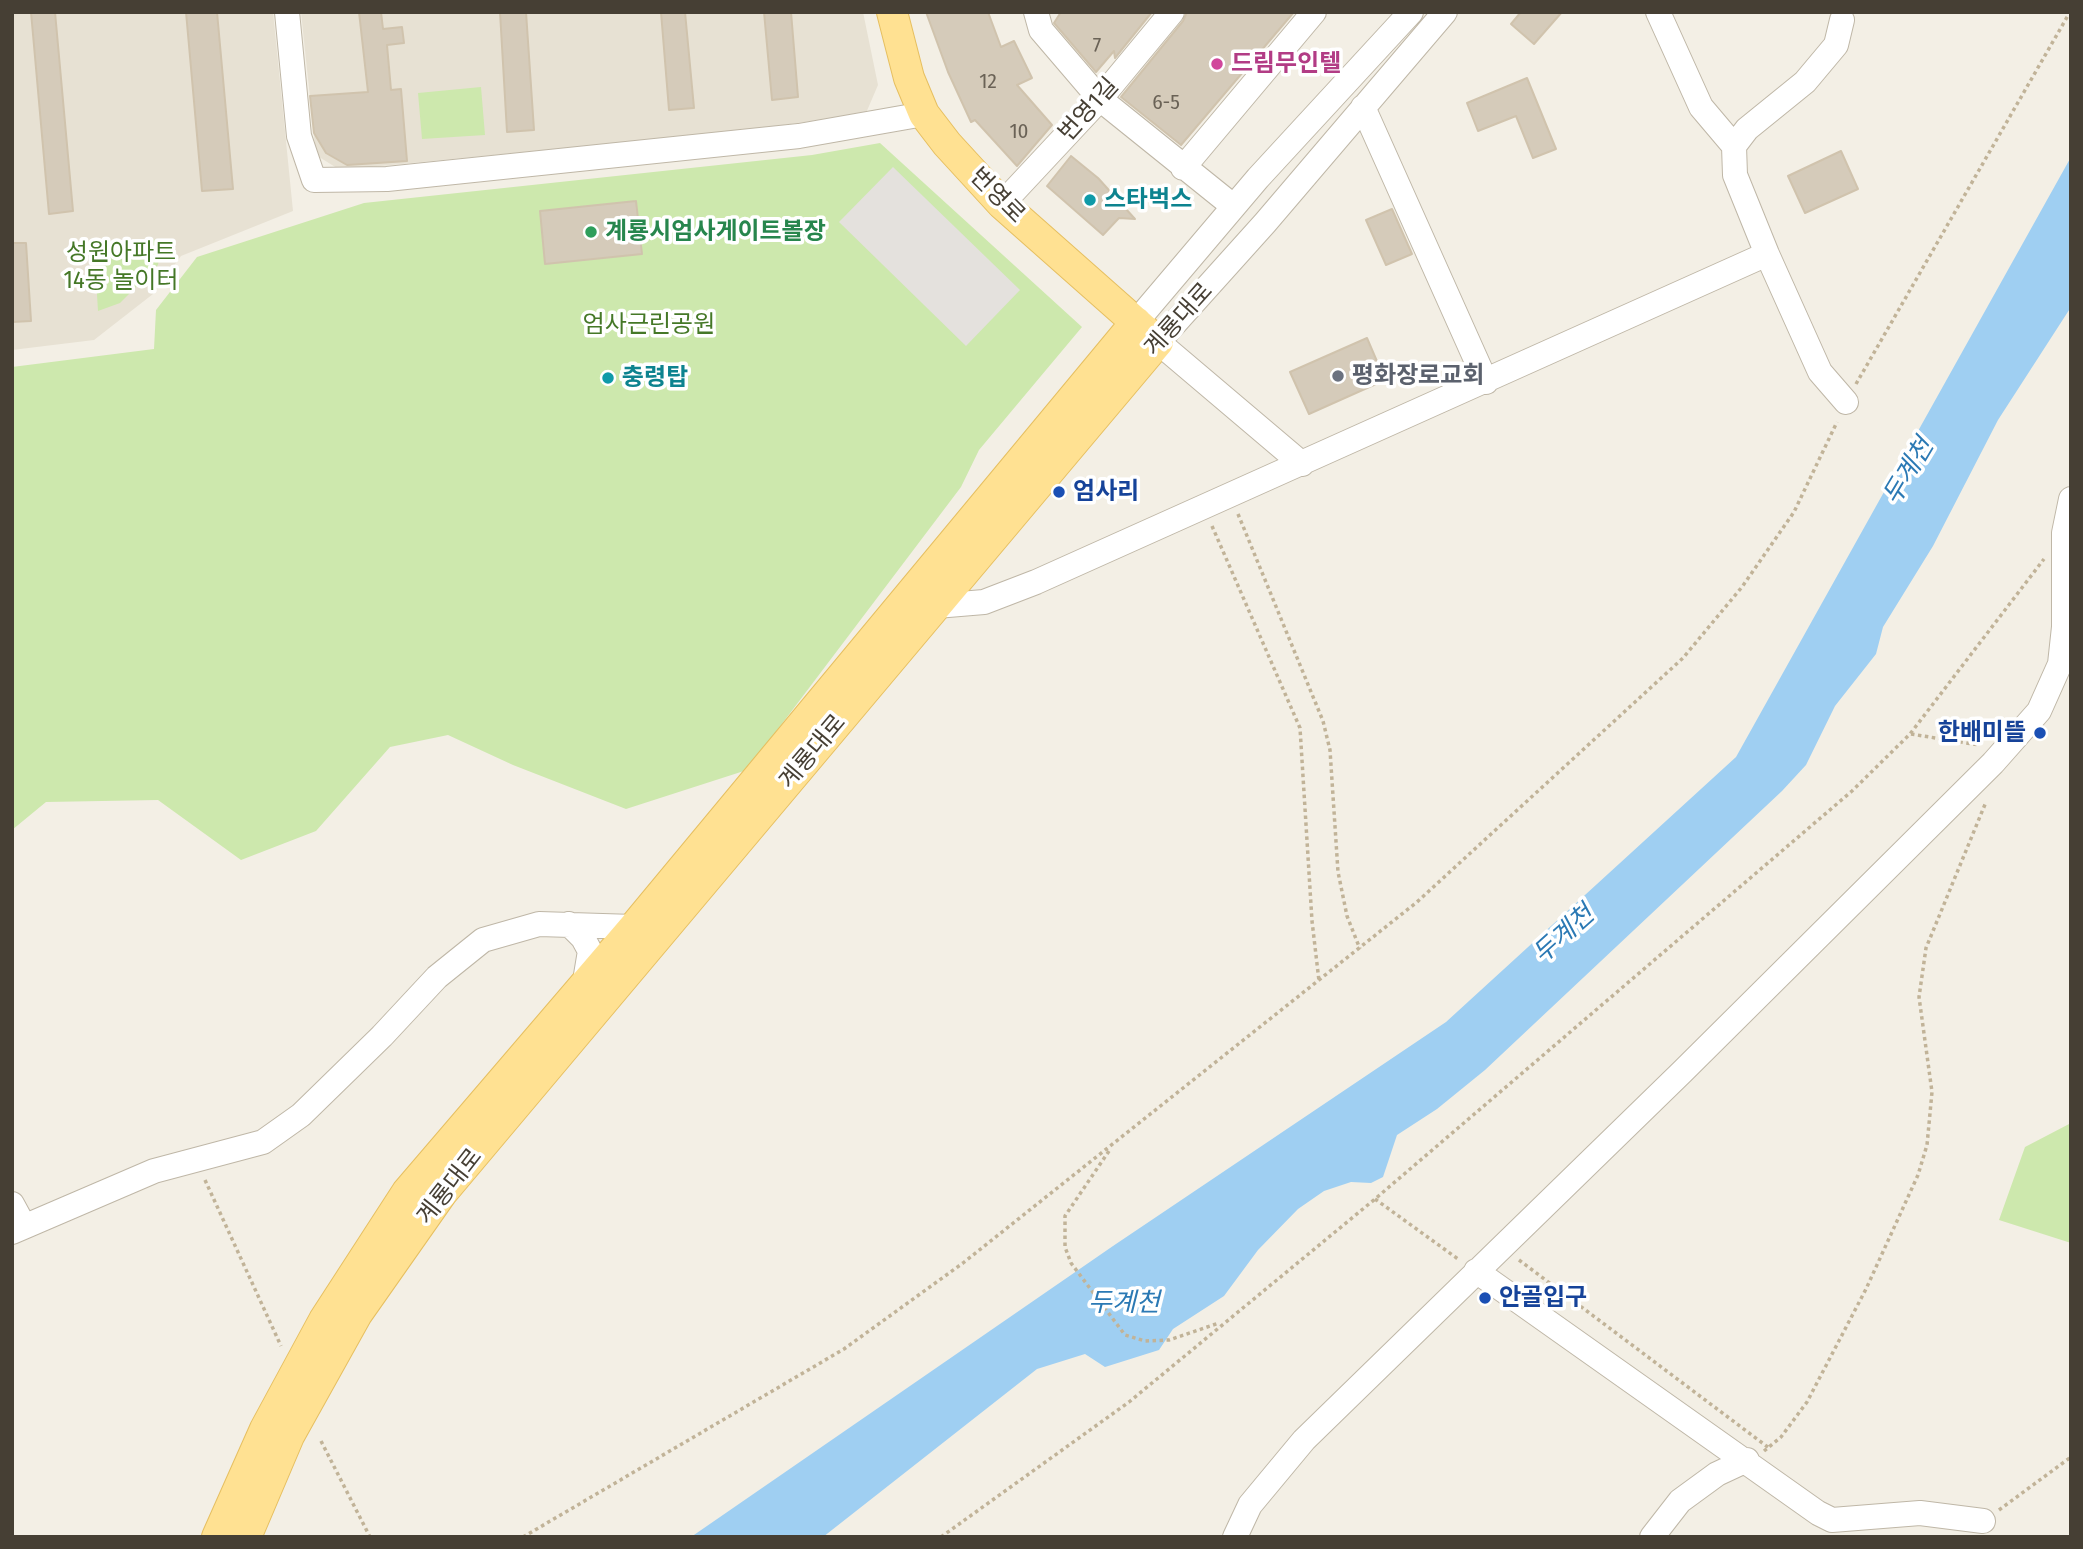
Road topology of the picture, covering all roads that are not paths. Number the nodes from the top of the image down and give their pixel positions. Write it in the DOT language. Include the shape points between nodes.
graph roads {
  1 [pos="287,12"];
  2 [pos="892,12"];
  3 [pos="1036,12"];
  4 [pos="1172,12"];
  5 [pos="1314,12"];
  6 [pos="1445,12"];
  7 [pos="1658,12"];
  8 [pos="1404,18"];
  9 [pos="1842,20"];
  10 [pos="1100,99"];
  11 [pos="1363,107"];
  12 [pos="924,114"];
  13 [pos="1734,146"];
  14 [pos="1183,168"];
  15 [pos="1002,204"];
  16 [pos="1233,206"];
  17 [pos="1767,254"];
  18 [pos="1136,322"];
  19 [pos="1158,342"];
  20 [pos="1486,382"];
  21 [pos="1846,402"];
  22 [pos="1302,464"];
  23 [pos="2071,499"];
  24 [pos="936,606"];
  25 [pos="569,924"];
  26 [pos="634,927"];
  27 [pos="585,981"];
  28 [pos="16,1221"];
  29 [pos="1476,1271"];
  30 [pos="1747,1460"];
  31 [pos="1983,1521"];
  32 [pos="217,1537"];
  33 [pos="246,1537"];
  34 [pos="1235,1537"];
  35 [pos="1652,1537"];
  1 -- 12 [label="street" via="299,136 314,180 387,179 799,136"];
  2 -- 12 [label="main road, 번영로" via="909,78"];
  3 -- 10 [label="street" via="1041,30"];
  4 -- 10 [label="street, 번영1길"];
  5 -- 14 [label="street"];
  6 -- 11 [label="street, 계룡대로"];
  7 -- 13 [label="street" via="1701,107"];
  8 -- 16 [label="street, 계룡대로"];
  9 -- 13 [label="street" via="1836,45 1805,82 1747,129"];
  10 -- 14 [label="street"];
  10 -- 15 [label="street, 번영1길"];
  11 -- 19 [label="street, 계룡대로"];
  11 -- 20 [label="street"];
  12 -- 15 [label="main road, 번영로"];
  13 -- 17 [label="street" via="1735,175"];
  14 -- 16 [label="street"];
  15 -- 18 [label="main road, 번영로"];
  16 -- 18 [label="street, 계룡대로"];
  17 -- 20 [label="street"];
  17 -- 21 [label="street" via="1820,372"];
  18 -- 19 [label="main road, 번영로"];
  18 -- 26 [label="main road, 계룡대로"];
  19 -- 22 [label="street"];
  19 -- 24 [label="main road, 계룡대로"];
  20 -- 22 [label="street"];
  22 -- 24 [label="street" via="984,602"];
  23 -- 29 [label="street" via="2064,533 2060,664 2039,711"];
  24 -- 33 [label="main road, 계룡대로" via="442,1193 357,1314 289,1436"];
  25 -- 26 [label="street"];
  25 -- 27 [label="street" via="590,951"];
  25 -- 28 [label="street" via="539,924 483,940 437,977 302,1115 262,1142 154,1171"];
  26 -- 27 [label="main road, 계룡대로"];
  27 -- 32 [label="main road, 계룡대로" via="407,1192 324,1320 265,1429"];
  29 -- 30 [label="street"];
  29 -- 34 [label="street" via="1304,1440 1250,1505"];
  30 -- 31 [label="street" via="1832,1520 1920,1513"];
  30 -- 35 [label="street" via="1717,1474 1681,1501"];
}
